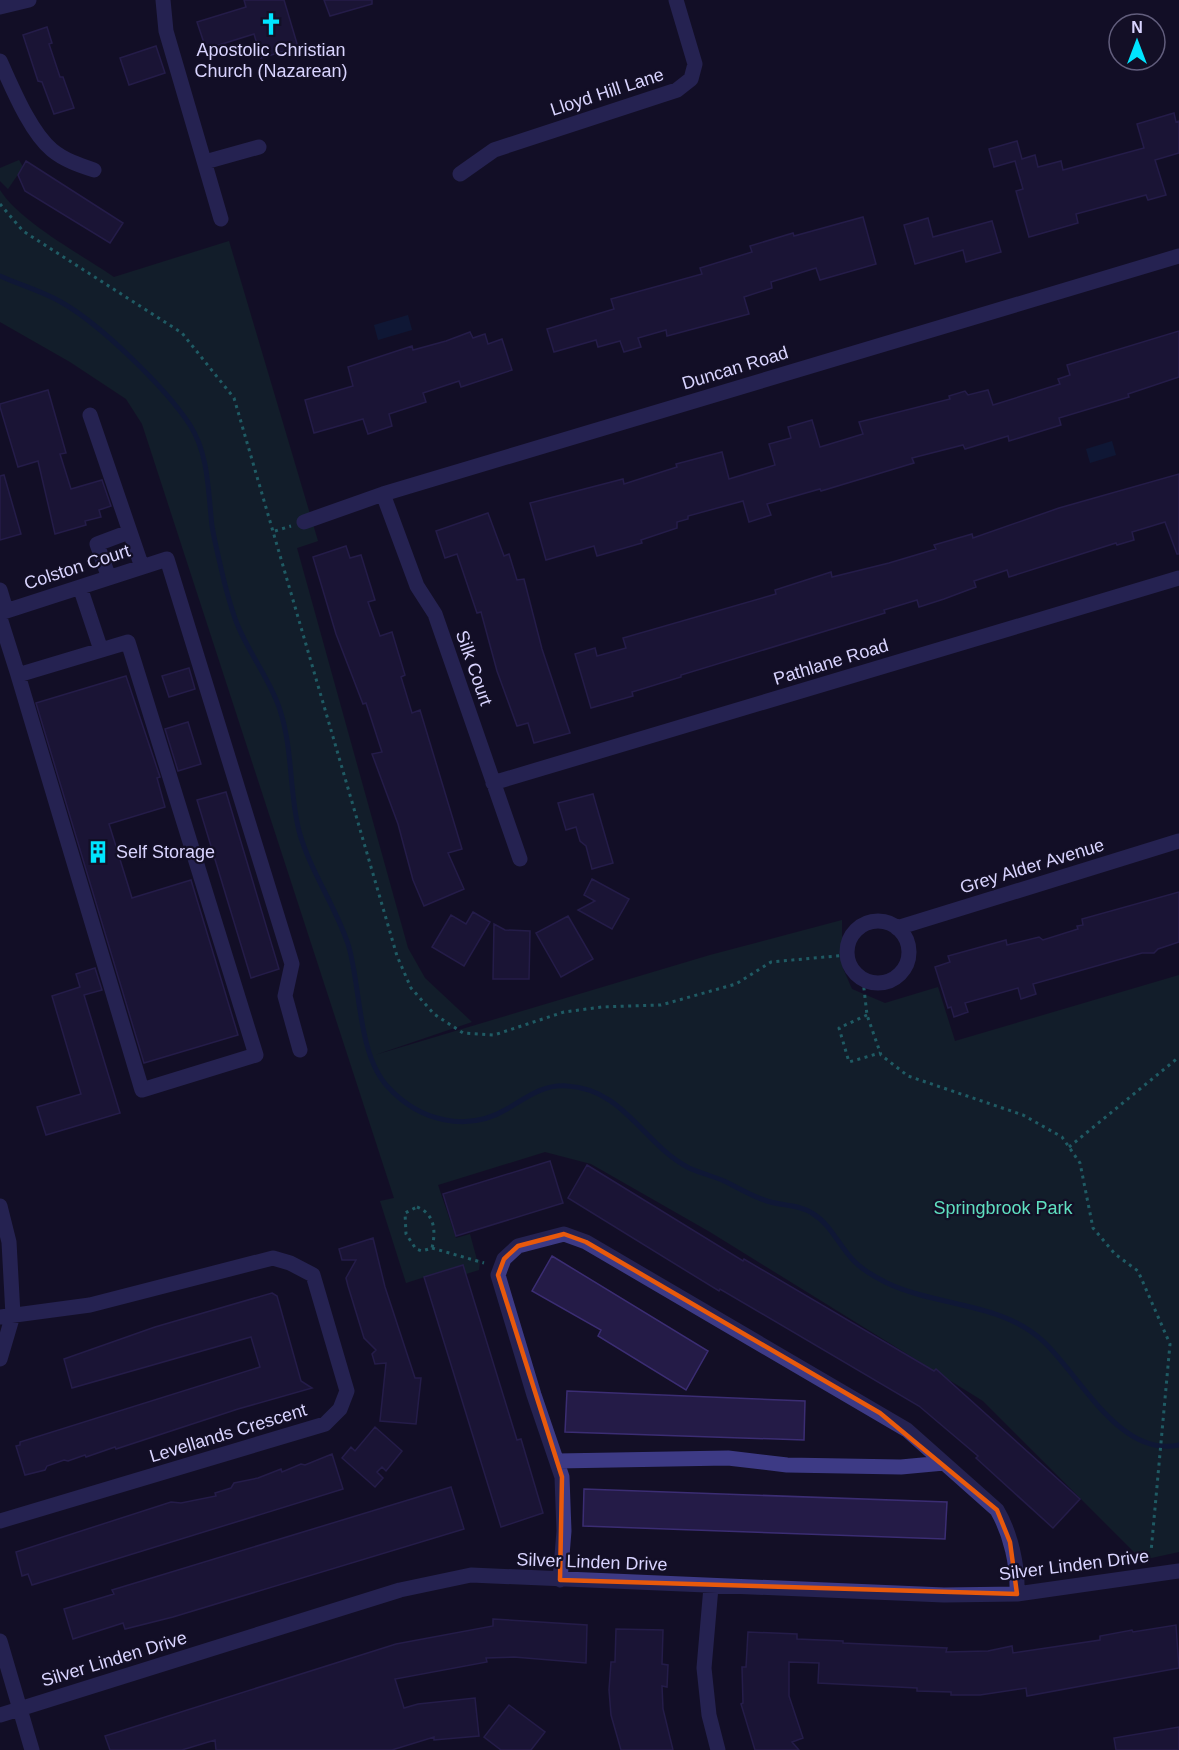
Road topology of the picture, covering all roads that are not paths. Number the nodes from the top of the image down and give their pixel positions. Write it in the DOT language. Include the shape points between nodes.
graph roads {
  1 [pos="29,0"];
  2 [pos="163,0"];
  3 [pos="676,0"];
  4 [pos="0,7"];
  5 [pos="0,61"];
  6 [pos="260,147"];
  7 [pos="205,162"];
  8 [pos="94,170"];
  9 [pos="460,174"];
  10 [pos="221,219"];
  11 [pos="1179,256"];
  12 [pos="90,415"];
  13 [pos="383,494"];
  14 [pos="304,522"];
  15 [pos="129,532"];
  16 [pos="142,567"];
  17 [pos="109,578"];
  18 [pos="1179,578"];
  19 [pos="80,587"];
  20 [pos="0,590"];
  21 [pos="2,614"];
  22 [pos="101,650"];
  23 [pos="18,675"];
  24 [pos="493,783"];
  25 [pos="1179,841"];
  26 [pos="520,859"];
  27 [pos="897,928"];
  28 [pos="300,1050"];
  29 [pos="0,1206"];
  30 [pos="6,1316"];
  31 [pos="0,1359"];
  32 [pos="557,1461"];
  33 [pos="944,1463"];
  34 [pos="0,1521"];
  35 [pos="1179,1571"];
  36 [pos="560,1580"];
  37 [pos="711,1587"];
  38 [pos="1017,1594"];
  39 [pos="0,1641"];
  40 [pos="21,1709"];
  41 [pos="0,1715"];
  42 [pos="32,1750"];
  43 [pos="718,1750"];
  1 -- 4 [label="street"];
  2 -- 7 [label="street" via="166,31"];
  3 -- 9 [label="street, Lloyd Hill Lane" via="695,64 691,79 677,90 494,150"];
  5 -- 8 [label="street" via="37,132 51,149"];
  6 -- 7 [label="street"];
  7 -- 10 [label="street"];
  11 -- 13 [label="street, Duncan Road"];
  12 -- 15 [label="street"];
  13 -- 14 [label="street, Duncan Road"];
  13 -- 24 [label="street, Silk Court" via="417,586 435,614"];
  15 -- 16 [label="street"];
  15 -- 17 [label="street" via="97,544"];
  16 -- 17 [label="street, Colston Court"];
  16 -- 28 [label="street, Colston Court" via="167,559 292,964 285,996"];
  17 -- 19 [label="street, Colston Court"];
  18 -- 24 [label="street, Pathlane Road"];
  19 -- 21 [label="street, Colston Court"];
  19 -- 22 [label="street"];
  20 -- 21 [label="street"];
  21 -- 23 [label="street"];
  22 -- 23 [label="street"];
  22 -- 23 [label="street" via="128,642 256,1055 142,1090"];
  24 -- 26 [label="street, Silk Court"];
  25 -- 27 [label="street, Grey Alder Avenue"];
  27 -- 27 [label="street, Grey Alder Avenue" via="908,943 902,973 884,983 863,980 849,965 851,936 867,923 878,921"];
  29 -- 30 [label="street" via="9,1242"];
  30 -- 31 [label="street"];
  30 -- 34 [label="street, Levellands Crescent" via="90,1305 273,1258 313,1275 347,1391 340,1408 325,1425"];
  32 -- 33 [label="street" via="728,1458 787,1465 901,1467"];
  32 -- 33 [label="street" via="498,1275 504,1259 518,1246 564,1234 586,1242 880,1413 907,1430"];
  32 -- 36 [label="street" via="564,1507"];
  33 -- 38 [label="street" via="997,1510 1005,1523 1015,1563"];
  35 -- 38 [label="street, Silver Linden Drive"];
  36 -- 37 [label="street, Silver Linden Drive"];
  36 -- 40 [label="street, Silver Linden Drive" via="471,1575 400,1590"];
  37 -- 38 [label="street, Silver Linden Drive"];
  37 -- 43 [label="street" via="704,1668"];
  39 -- 40 [label="street"];
  40 -- 41 [label="street, Silver Linden Drive"];
  40 -- 42 [label="street"];
}
